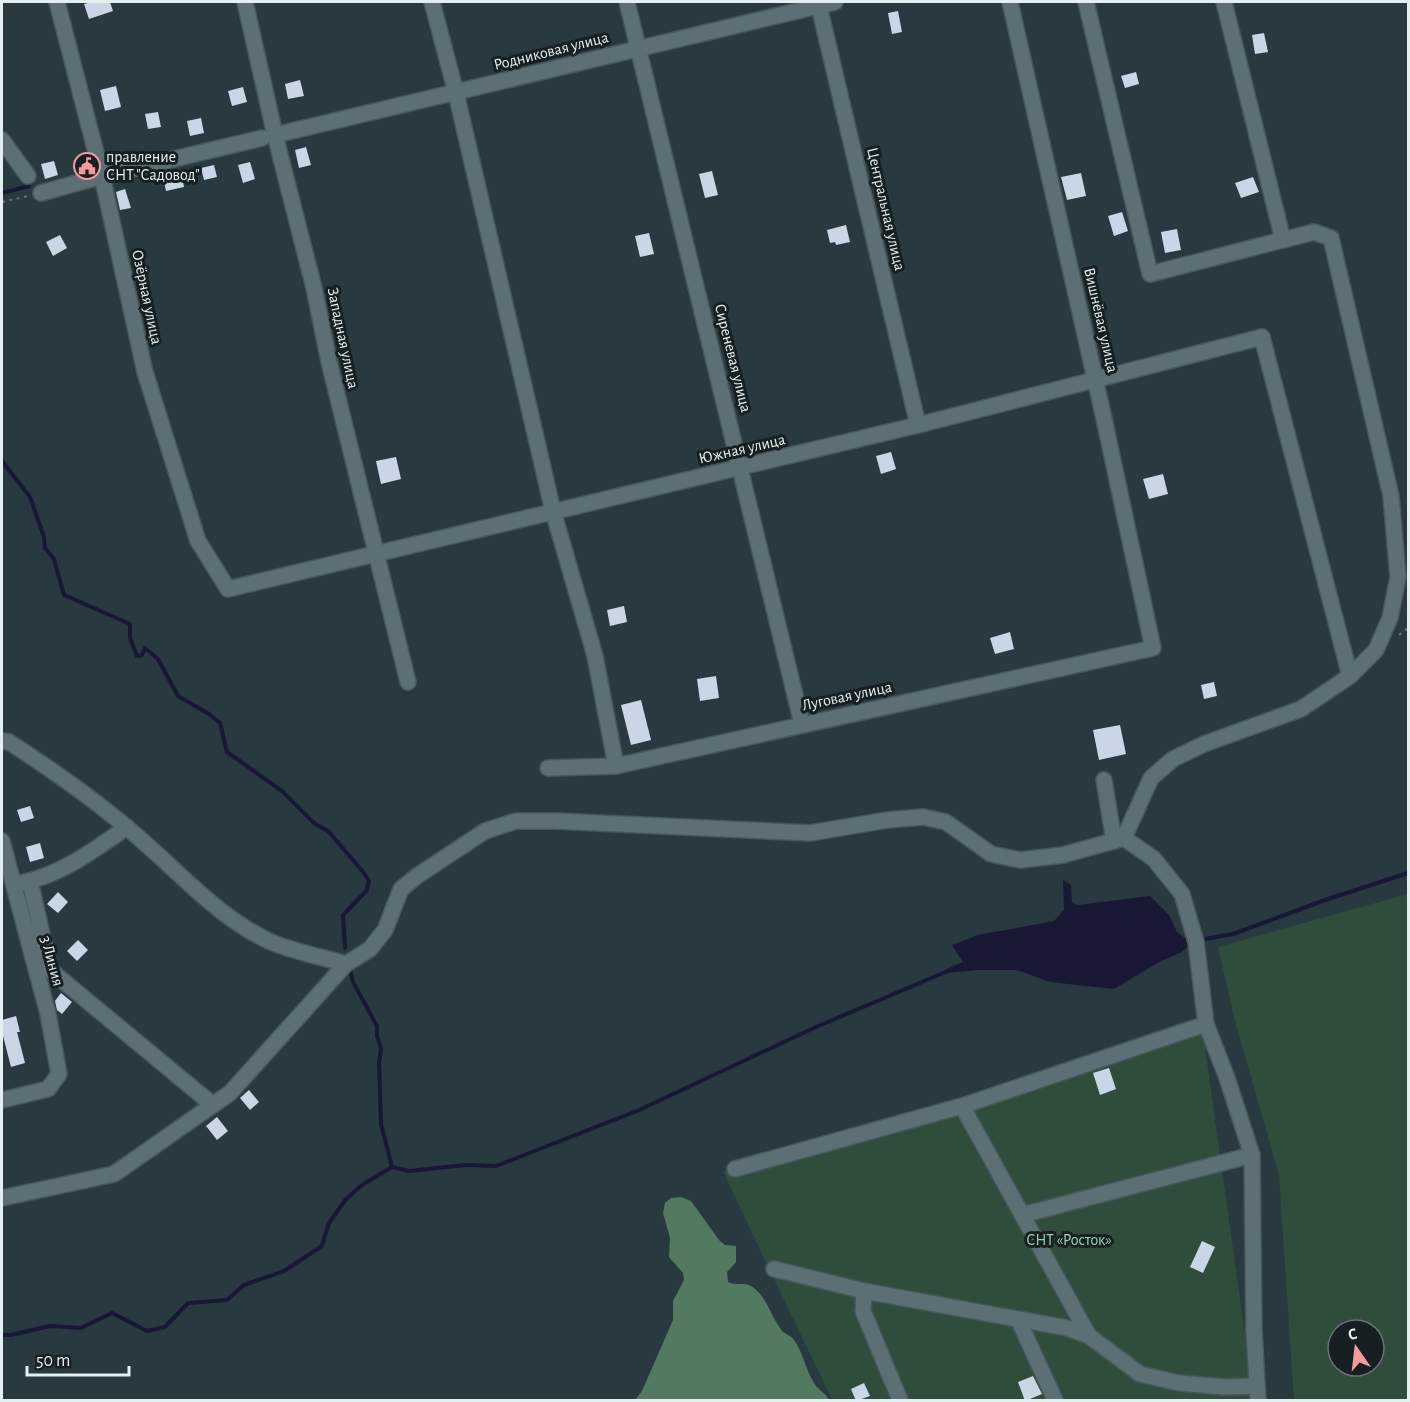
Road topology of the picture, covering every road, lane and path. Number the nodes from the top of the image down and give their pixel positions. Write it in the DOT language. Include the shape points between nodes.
graph roads {
  1 [pos="57,2"];
  2 [pos="245,2"];
  3 [pos="432,2"];
  4 [pos="627,2"];
  5 [pos="835,2"];
  6 [pos="1010,2"];
  7 [pos="1086,2"];
  8 [pos="1224,2"];
  9 [pos="818,3"];
  10 [pos="638,48"];
  11 [pos="456,93"];
  12 [pos="268,137"];
  13 [pos="2,140"];
  14 [pos="28,176"];
  15 [pos="102,176"];
  16 [pos="40,193"];
  17 [pos="2,202"];
  18 [pos="1284,240"];
  19 [pos="1096,380"];
  20 [pos="918,425"];
  21 [pos="741,468"];
  22 [pos="553,511"];
  23 [pos="377,553"];
  24 [pos="228,589"];
  25 [pos="1153,648"];
  26 [pos="1350,676"];
  27 [pos="408,682"];
  28 [pos="802,724"];
  29 [pos="2,741"];
  30 [pos="616,766"];
  31 [pos="548,768"];
  32 [pos="1104,780"];
  33 [pos="126,827"];
  34 [pos="1119,839"];
  35 [pos="2,841"];
  36 [pos="30,881"];
  37 [pos="12,884"];
  38 [pos="346,964"];
  39 [pos="1206,1024"];
  40 [pos="2,1100"];
  41 [pos="213,1105"];
  42 [pos="962,1106"];
  43 [pos="1252,1155"];
  44 [pos="735,1169"];
  45 [pos="2,1198"];
  46 [pos="1022,1215"];
  47 [pos="774,1269"];
  48 [pos="864,1291"];
  49 [pos="1018,1319"];
  50 [pos="1089,1336"];
  51 [pos="1257,1393"];
  52 [pos="900,1401"];
  53 [pos="1055,1401"];
  1 -- 15 [label="street, Озёрная улица"];
  2 -- 12 [label="street, Западная улица"];
  3 -- 11 [label="street"];
  4 -- 10 [label="street, Сиреневая улица"];
  5 -- 9 [label="street, Родниковая улица"];
  6 -- 19 [label="street, Вишнёвая улица"];
  7 -- 18 [label="street" via="1150,274"];
  8 -- 18 [label="street"];
  9 -- 10 [label="street, Родниковая улица"];
  9 -- 20 [label="street, Центральная улица"];
  10 -- 11 [label="street, Родниковая улица"];
  10 -- 21 [label="street, Сиреневая улица"];
  11 -- 12 [label="street, Родниковая улица"];
  11 -- 22 [label="street"];
  12 -- 15 [label="street, Родниковая улица"];
  12 -- 23 [label="street, Западная улица" via="314,288 328,362"];
  13 -- 14 [label="street"];
  15 -- 16 [label="street, Родниковая улица"];
  15 -- 24 [label="street, Озёрная улица" via="145,372 198,541"];
  16 -- 17 [label="path"];
  18 -- 26 [label="street" via="1314,232 1331,238 1391,496 1398,577 1390,618 1376,650"];
  19 -- 20 [label="street, Южная улица"];
  19 -- 25 [label="street, Вишнёвая улица"];
  19 -- 26 [label="street, Южная улица" via="1263,337"];
  20 -- 21 [label="street, Южная улица"];
  21 -- 22 [label="street, Южная улица"];
  21 -- 28 [label="street, Сиреневая улица"];
  22 -- 23 [label="street, Южная улица"];
  22 -- 30 [label="street" via="595,656"];
  23 -- 24 [label="street, Южная улица"];
  23 -- 27 [label="street, Западная улица"];
  25 -- 28 [label="street, Луговая улица"];
  26 -- 34 [label="street" via="1301,709 1173,759 1151,777"];
  28 -- 30 [label="street, Луговая улица"];
  29 -- 33 [label="street" via="60,774"];
  30 -- 31 [label="street, Луговая улица"];
  32 -- 34 [label="street"];
  33 -- 36 [label="street" via="83,857"];
  33 -- 38 [label="street" via="244,926 272,942"];
  34 -- 38 [label="street" via="1063,855 1020,860 991,854 946,822 923,817 810,833 516,821 486,831 417,876 401,890 385,930 370,949"];
  34 -- 39 [label="street" via="1154,859 1182,894 1196,942"];
  35 -- 37 [label="street, 3 Линия"];
  36 -- 37 [label="street"];
  36 -- 41 [label="street" via="50,970"];
  37 -- 40 [label="street, 3 Линия" via="48,1014 59,1074 48,1089"];
  38 -- 41 [label="street" via="230,1093"];
  39 -- 42 [label="street"];
  39 -- 43 [label="street"];
  41 -- 45 [label="street" via="114,1174"];
  42 -- 44 [label="street"];
  42 -- 46 [label="street"];
  43 -- 46 [label="street"];
  43 -- 51 [label="street"];
  46 -- 50 [label="street"];
  47 -- 48 [label="street"];
  48 -- 49 [label="street"];
  48 -- 52 [label="street" via="863,1311"];
  49 -- 50 [label="street"];
  49 -- 53 [label="street"];
  50 -- 51 [label="street" via="1140,1374"];
}
